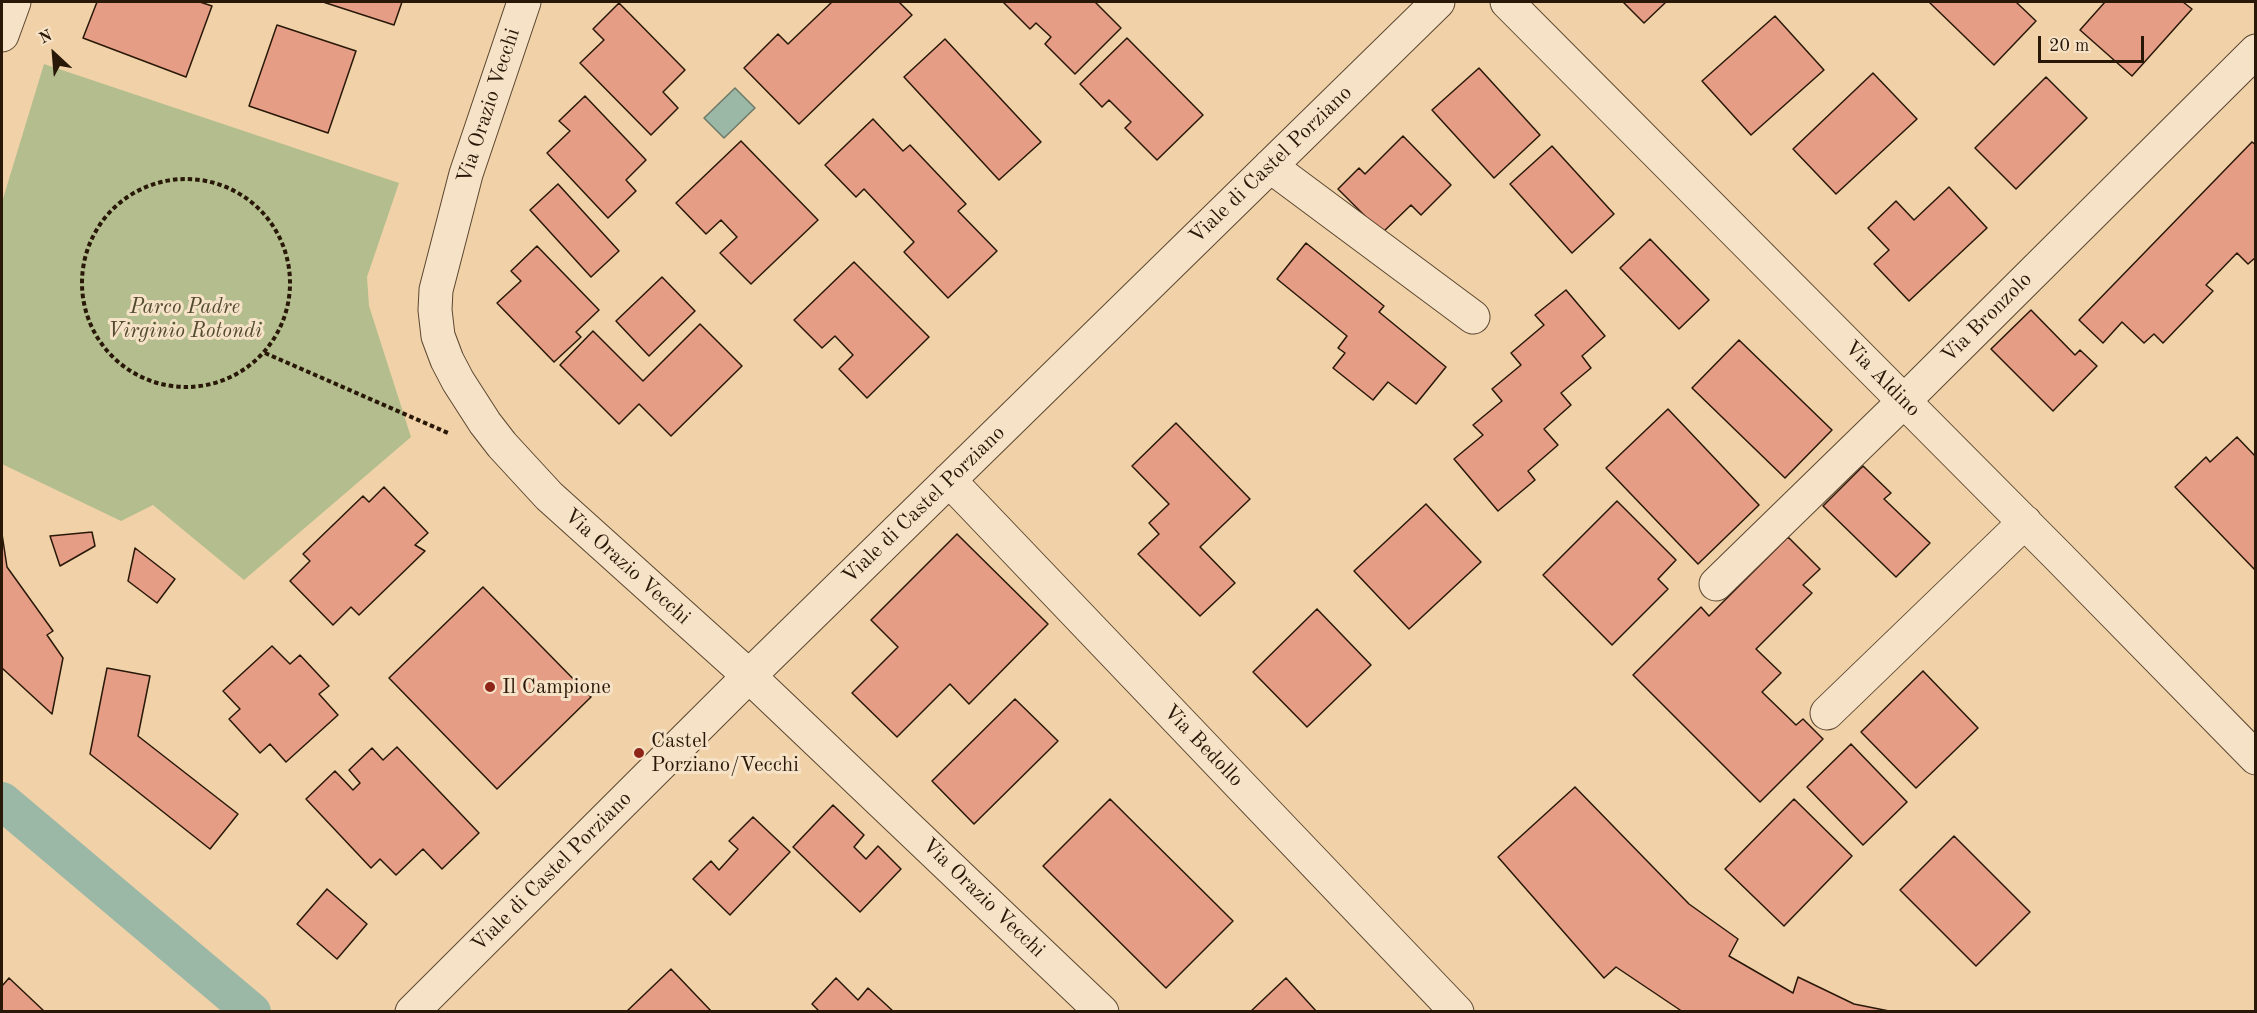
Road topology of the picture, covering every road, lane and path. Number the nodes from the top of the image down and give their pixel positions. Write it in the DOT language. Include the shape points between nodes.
graph roads {
  1 [pos="14,2"];
  2 [pos="524,2"];
  3 [pos="1438,2"];
  4 [pos="1507,2"];
  5 [pos="2,35"];
  6 [pos="2256,51"];
  7 [pos="1270,166"];
  8 [pos="1473,317"];
  9 [pos="265,353"];
  10 [pos="1904,401"];
  11 [pos="452,435"];
  12 [pos="949,480"];
  13 [pos="2025,522"];
  14 [pos="1716,584"];
  15 [pos="749,676"];
  16 [pos="1827,714"];
  17 [pos="2256,758"];
  18 [pos="412,1011"];
  19 [pos="1102,1011"];
  20 [pos="1457,1011"];
  1 -- 5 [label="street"];
  2 -- 15 [label="street, Via Orazio Vecchi" via="466,174 439,278 435,310 442,347 485,423 534,482"];
  3 -- 7 [label="street, Viale di Castel Porziano"];
  4 -- 10 [label="street, Via Aldino"];
  6 -- 10 [label="street, Via Bronzolo"];
  7 -- 8 [label="street"];
  7 -- 12 [label="street, Viale di Castel Porziano"];
  9 -- 9 [label="path" via="239,374 208,386 175,387 143,379 115,360 94,335 83,303 82,270 92,238 112,209 142,189 177,179 213,182 245,196 271,221 287,254 291,289 282,324"];
  9 -- 11 [label="path"];
  10 -- 13 [label="street, Via Aldino"];
  10 -- 14 [label="street, Via Bronzolo"];
  12 -- 15 [label="street, Viale di Castel Porziano"];
  12 -- 20 [label="street, Via Bedollo"];
  13 -- 16 [label="street"];
  13 -- 17 [label="street, Via Aldino"];
  15 -- 18 [label="street, Viale di Castel Porziano"];
  15 -- 19 [label="street, Via Orazio Vecchi"];
}
